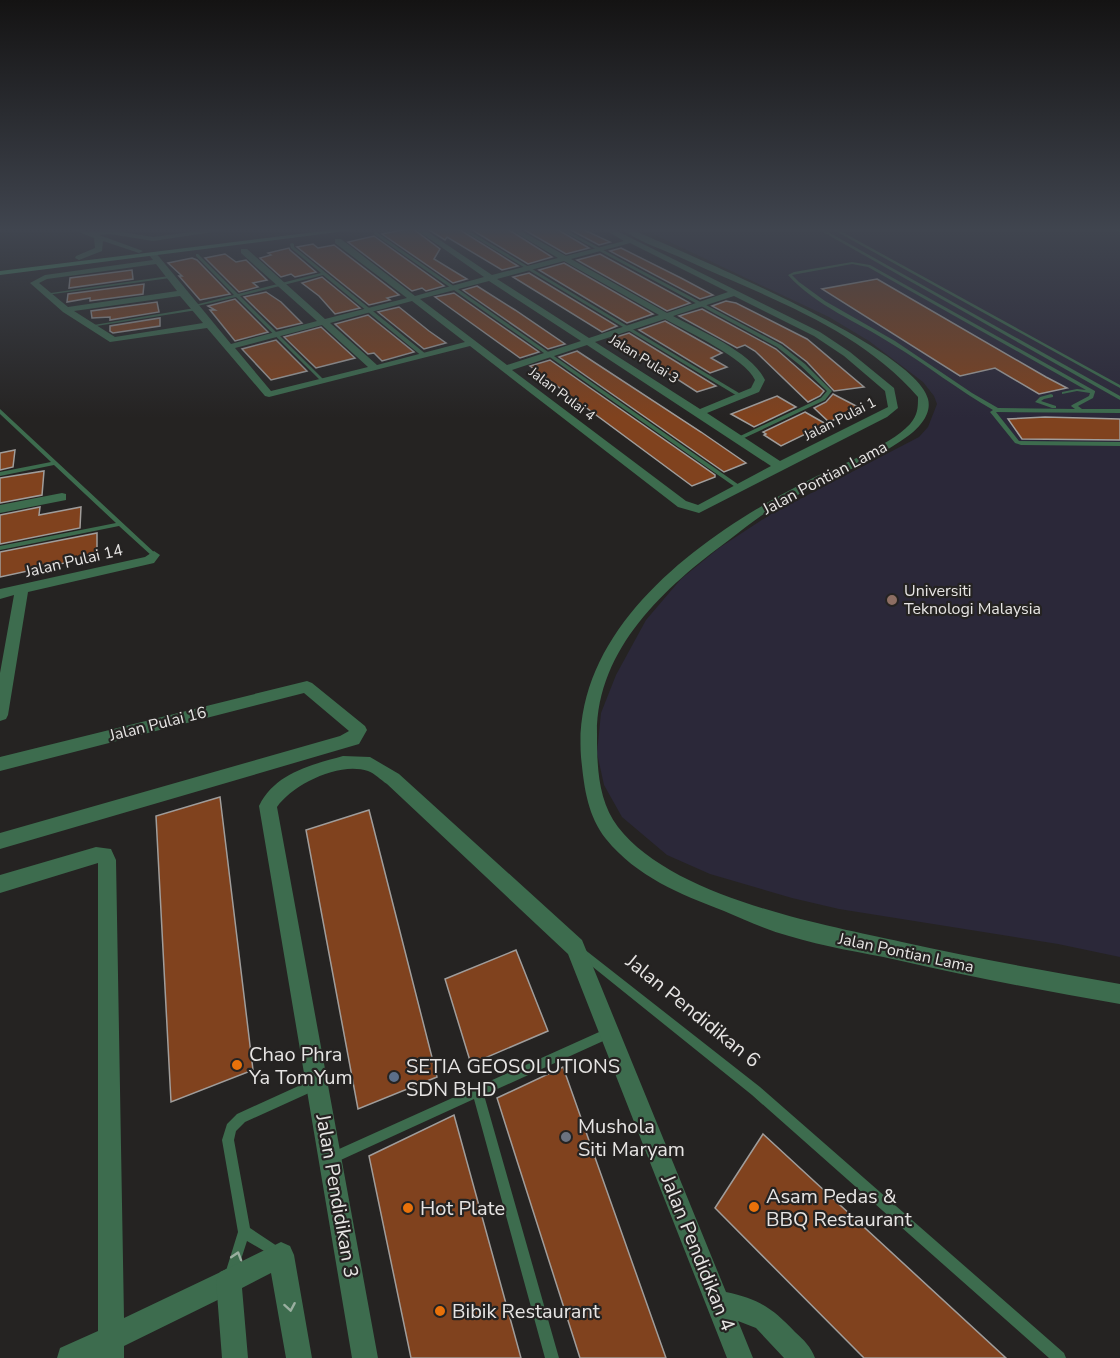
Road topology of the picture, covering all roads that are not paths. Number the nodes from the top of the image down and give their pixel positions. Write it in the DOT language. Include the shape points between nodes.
graph roads {
  1 [pos="44,291"];
  2 [pos="65,291"];
  3 [pos="234,291"];
  4 [pos="253,291"];
  5 [pos="291,291"];
  6 [pos="346,291"];
  7 [pos="403,291"];
  8 [pos="445,291"];
  9 [pos="458,291"];
  10 [pos="509,291"];
  11 [pos="568,291"];
  12 [pos="623,291"];
  13 [pos="679,291"];
  14 [pos="731,291"];
  15 [pos="761,291"];
  16 [pos="811,291"];
  17 [pos="914,291"];
  18 [pos="931,291"];
  19 [pos="947,291"];
  20 [pos="182,293"];
  21 [pos="734,293"];
  22 [pos="46,294"];
  23 [pos="238,295"];
  24 [pos="413,299"];
  25 [pos="703,304"];
  26 [pos="194,307"];
  27 [pos="66,310"];
  28 [pos="368,310"];
  29 [pos="667,316"];
  30 [pos="325,322"];
  31 [pos="210,325"];
  32 [pos="90,326"];
  33 [pos="630,329"];
  34 [pos="278,334"];
  35 [pos="590,341"];
  36 [pos="472,343"];
  37 [pos="229,347"];
  38 [pos="548,355"];
  39 [pos="425,356"];
  40 [pos="375,368"];
  41 [pos="505,369"];
  42 [pos="322,381"];
  43 [pos="1120,387"];
  44 [pos="1093,392"];
  45 [pos="1064,393"];
  46 [pos="741,396"];
  47 [pos="1051,396"];
  48 [pos="1120,398"];
  49 [pos="1074,406"];
  50 [pos="997,410"];
  51 [pos="1081,411"];
  52 [pos="1120,411"];
  53 [pos="702,412"];
  54 [pos="1,413"];
  55 [pos="740,438"];
  56 [pos="1120,444"];
  57 [pos="54,463"];
  58 [pos="779,466"];
  59 [pos="0,474"];
  60 [pos="740,488"];
  61 [pos="62,497"];
  62 [pos="0,509"];
  63 [pos="118,524"];
  64 [pos="0,548"];
  65 [pos="154,555"];
  66 [pos="22,590"];
  67 [pos="0,594"];
  68 [pos="0,715"];
  69 [pos="0,764"];
  70 [pos="280,789"];
  71 [pos="0,841"];
  72 [pos="0,884"];
  73 [pos="575,947"];
  74 [pos="1096,990"];
  75 [pos="1120,994"];
  76 [pos="1120,1000"];
  77 [pos="609,1032"];
  78 [pos="317,1083"];
  79 [pos="478,1092"];
  80 [pos="330,1159"];
  81 [pos="244,1232"];
  82 [pos="281,1256"];
  83 [pos="229,1281"];
  84 [pos="717,1303"];
  85 [pos="111,1348"];
  86 [pos="70,1358"];
  87 [pos="235,1358"];
  88 [pos="299,1358"];
  89 [pos="365,1358"];
  90 [pos="552,1358"];
  91 [pos="740,1358"];
  92 [pos="802,1358"];
  93 [pos="1059,1358"];
  1 -- 22 [label="street"];
  2 -- 22 [label="lane"];
  3 -- 23 [label="lane"];
  4 -- 23 [label="lane"];
  5 -- 30 [label="street"];
  6 -- 28 [label="lane"];
  7 -- 24 [label="street, Jalan Pulai 4"];
  8 -- 24 [label="street"];
  9 -- 38 [label="lane"];
  10 -- 35 [label="street, Jalan Pulai 3"];
  11 -- 33 [label="lane"];
  12 -- 29 [label="street"];
  13 -- 25 [label="lane"];
  14 -- 21 [label="street, Jalan Pulai 1"];
  15 -- 74 [label="street, Jalan Pontian Lama" via="819,318 874,351 905,376 923,397 923,408 918,421 907,432 770,506 693,560 632,621 611,651 590,720 593,796 611,832 647,867 694,891 789,927"];
  16 -- 50 [label="lane"];
  17 -- 44 [label="lane"];
  18 -- 48 [label="lane"];
  19 -- 43 [label="lane"];
  20 -- 26 [label="street"];
  20 -- 27 [label="street"];
  21 -- 25 [label="street"];
  21 -- 58 [label="street, Jalan Pulai 1" via="817,334 890,390 893,408 883,416"];
  22 -- 27 [label="street"];
  23 -- 26 [label="lane"];
  23 -- 34 [label="lane"];
  24 -- 28 [label="street"];
  24 -- 36 [label="street, Jalan Pulai 4"];
  25 -- 29 [label="street"];
  25 -- 55 [label="lane" via="779,346 830,391 823,399"];
  26 -- 31 [label="street"];
  26 -- 32 [label="lane"];
  27 -- 32 [label="street"];
  28 -- 30 [label="street"];
  28 -- 39 [label="lane"];
  29 -- 33 [label="street"];
  29 -- 46 [label="street" via="744,360 756,371 760,381 755,390"];
  30 -- 34 [label="street"];
  30 -- 40 [label="street"];
  31 -- 32 [label="street" via="113,340"];
  31 -- 37 [label="street"];
  33 -- 35 [label="street"];
  33 -- 46 [label="lane"];
  34 -- 37 [label="street"];
  34 -- 42 [label="lane"];
  35 -- 38 [label="street"];
  35 -- 53 [label="street, Jalan Pulai 3"];
  36 -- 39 [label="street"];
  36 -- 41 [label="street, Jalan Pulai 4"];
  37 -- 42 [label="street" via="269,394"];
  38 -- 41 [label="street"];
  38 -- 60 [label="lane"];
  39 -- 40 [label="street"];
  40 -- 42 [label="street"];
  41 -- 60 [label="street, Jalan Pulai 4" via="682,504 699,509"];
  44 -- 45 [label="lane"];
  44 -- 49 [label="lane"];
  46 -- 53 [label="street"];
  47 -- 49 [label="lane" via="1038,402 1049,407"];
  49 -- 51 [label="lane"];
  50 -- 51 [label="lane"];
  50 -- 56 [label="lane" via="994,414 1017,442"];
  51 -- 52 [label="lane"];
  53 -- 55 [label="street, Jalan Pulai 3"];
  54 -- 57 [label="lane"];
  55 -- 58 [label="street, Jalan Pulai 3"];
  57 -- 59 [label="lane"];
  57 -- 63 [label="lane"];
  58 -- 60 [label="street, Jalan Pulai 4"];
  61 -- 62 [label="street"];
  63 -- 64 [label="lane"];
  63 -- 65 [label="lane"];
  65 -- 66 [label="street, Jalan Pulai 14" via="149,560"];
  66 -- 67 [label="street, Jalan Pulai 14"];
  66 -- 68 [label="street"];
  69 -- 71 [label="street, Jalan Pulai 16" via="307,687 359,730 353,739"];
  70 -- 73 [label="street, Jalan Pendidikan 6" via="308,772 343,763 370,764 393,779"];
  70 -- 78 [label="street, Jalan Pendidikan 3" via="268,806"];
  72 -- 85 [label="street" via="96,855 105,855 107,860"];
  73 -- 77 [label="street, Jalan Pendidikan 4"];
  73 -- 93 [label="lane, Jalan Pendidikan 6" via="756,1091"];
  74 -- 75 [label="street, Jalan Pontian Lama"];
  74 -- 76 [label="street, Jalan Pontian Lama"];
  77 -- 79 [label="lane"];
  77 -- 84 [label="street, Jalan Pendidikan 4"];
  78 -- 80 [label="street, Jalan Pendidikan 3"];
  78 -- 81 [label="lane" via="241,1118 231,1128 228,1140"];
  79 -- 80 [label="lane"];
  79 -- 90 [label="lane"];
  80 -- 89 [label="street, Jalan Pendidikan 3"];
  81 -- 82 [label="lane"];
  83 -- 81 [label="lane, one-way"];
  82 -- 83 [label="street"];
  82 -- 88 [label="street, one-way"];
  83 -- 85 [label="street"];
  83 -- 87 [label="street"];
  84 -- 91 [label="street, Jalan Pendidikan 4"];
  84 -- 92 [label="street" via="765,1319"];
  85 -- 86 [label="street"];
}
